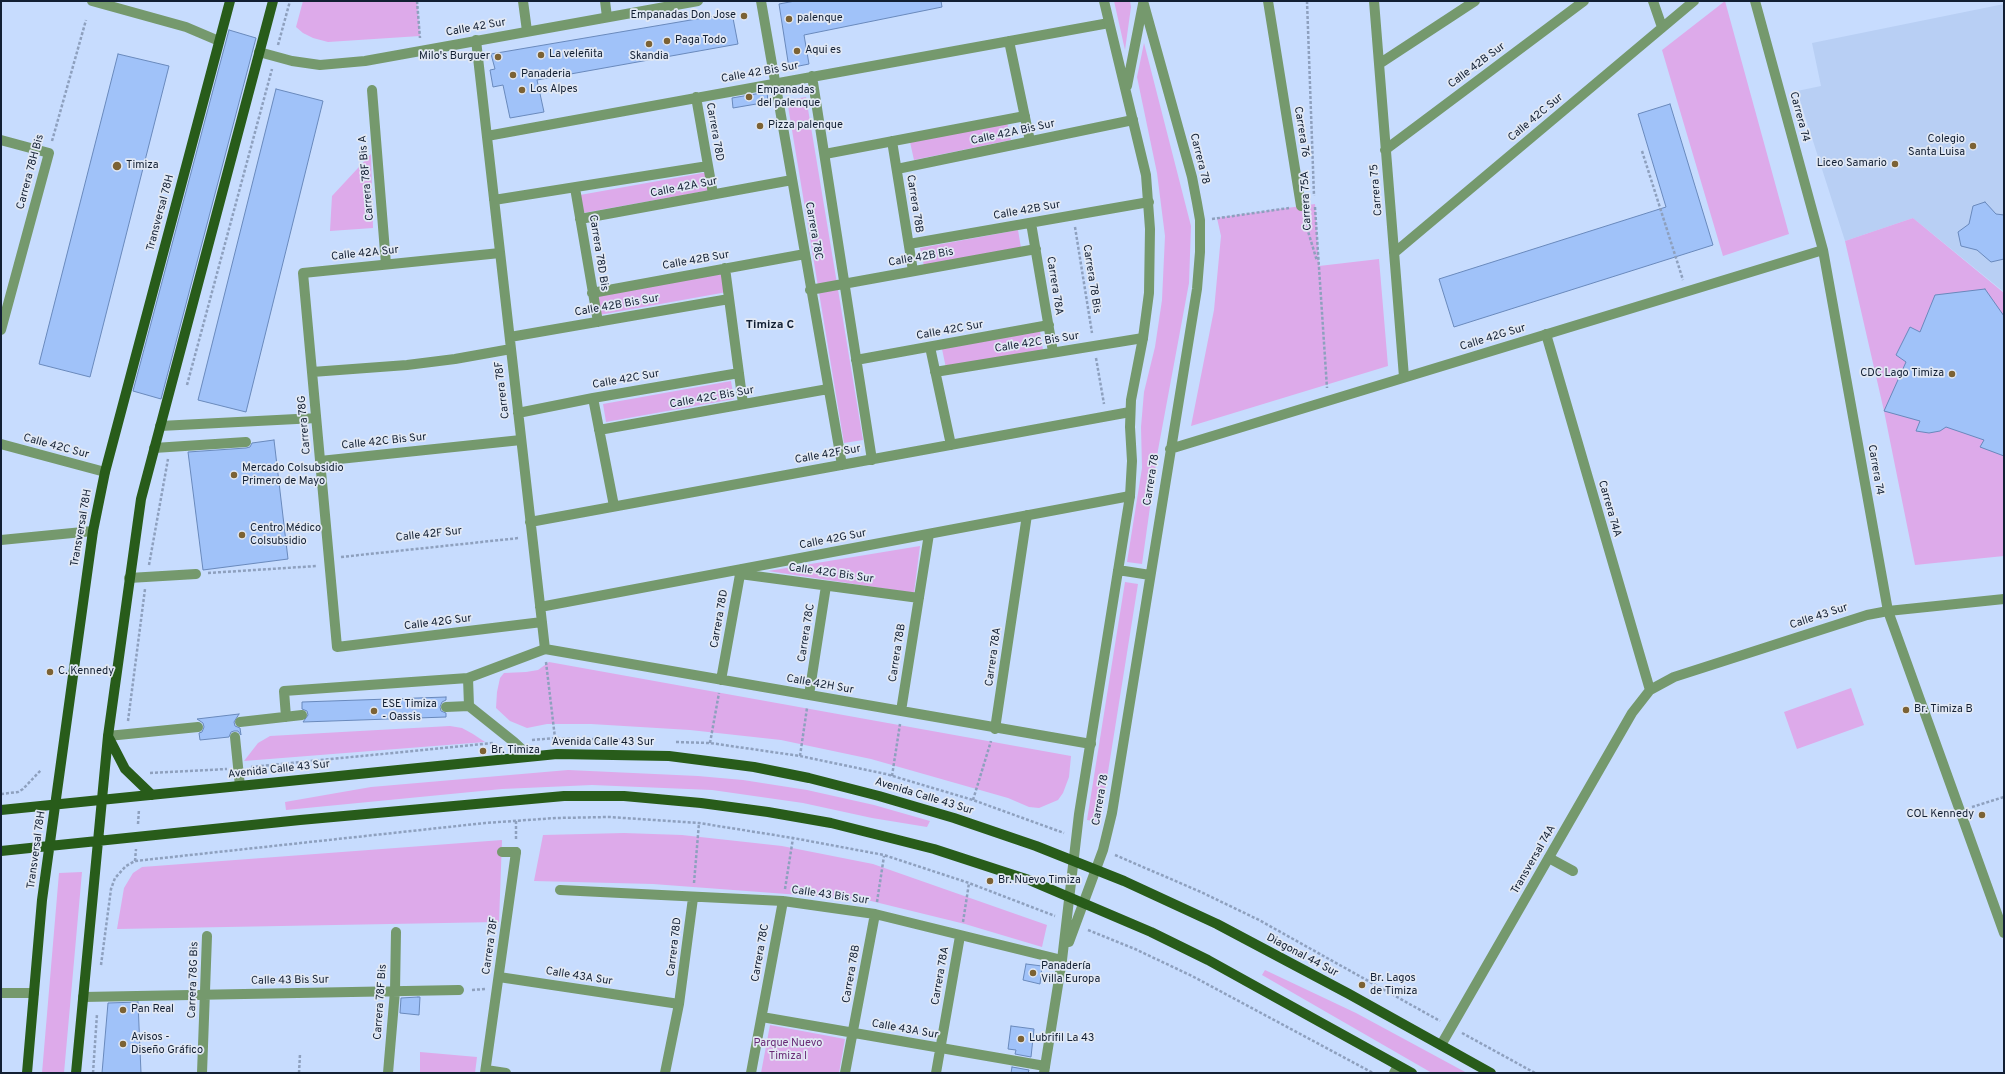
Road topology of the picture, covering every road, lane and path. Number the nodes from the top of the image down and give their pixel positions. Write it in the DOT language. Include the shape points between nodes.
graph roads {
  1 [pos="230,1"];
  2 [pos="273,1"];
  3 [pos="290,1"];
  4 [pos="417,1"];
  5 [pos="523,1"];
  6 [pos="605,1"];
  7 [pos="698,1"];
  8 [pos="761,1"];
  9 [pos="1104,1"];
  10 [pos="1144,1"];
  11 [pos="1268,1"];
  12 [pos="1307,1"];
  13 [pos="1374,1"];
  14 [pos="1475,1"];
  15 [pos="1584,1"];
  16 [pos="1653,1"];
  17 [pos="1694,1"];
  18 [pos="1755,1"];
  19 [pos="96,2"];
  20 [pos="681,2"];
  21 [pos="607,17"];
  22 [pos="86,20"];
  23 [pos="284,21"];
  24 [pos="1109,23"];
  25 [pos="1662,27"];
  26 [pos="527,31"];
  27 [pos="219,40"];
  28 [pos="476,40"];
  29 [pos="1009,41"];
  30 [pos="421,42"];
  31 [pos="259,52"];
  32 [pos="1379,64"];
  33 [pos="812,76"];
  34 [pos="775,83"];
  35 [pos="372,90"];
  36 [pos="1126,90"];
  37 [pos="696,97"];
  38 [pos="1025,116"];
  39 [pos="1134,120"];
  40 [pos="487,136"];
  41 [pos="1,140"];
  42 [pos="892,141"];
  43 [pos="1030,141"];
  44 [pos="1386,150"];
  45 [pos="1642,151"];
  46 [pos="49,153"];
  47 [pos="825,154"];
  48 [pos="708,166"];
  49 [pos="897,169"];
  50 [pos="792,180"];
  51 [pos="575,188"];
  52 [pos="713,194"];
  53 [pos="494,200"];
  54 [pos="1149,202"];
  55 [pos="1301,206"];
  56 [pos="1073,215"];
  57 [pos="580,220"];
  58 [pos="1200,220"];
  59 [pos="1031,223"];
  60 [pos="908,244"];
  61 [pos="1036,249"];
  62 [pos="1824,250"];
  63 [pos="500,253"];
  64 [pos="1394,253"];
  65 [pos="805,254"];
  66 [pos="386,264"];
  67 [pos="1319,266"];
  68 [pos="725,268"];
  69 [pos="913,271"];
  70 [pos="303,272"];
  71 [pos="844,284"];
  72 [pos="810,290"];
  73 [pos="1687,291"];
  74 [pos="592,293"];
  75 [pos="729,298"];
  76 [pos="598,322"];
  77 [pos="1049,325"];
  78 [pos="1,330"];
  79 [pos="1546,334"];
  80 [pos="510,337"];
  81 [pos="1143,338"];
  82 [pos="1094,346"];
  83 [pos="930,347"];
  84 [pos="511,349"];
  85 [pos="1053,352"];
  86 [pos="856,360"];
  87 [pos="312,372"];
  88 [pos="935,372"];
  89 [pos="739,373"];
  90 [pos="1404,377"];
  91 [pos="828,389"];
  92 [pos="593,398"];
  93 [pos="1327,400"];
  94 [pos="743,404"];
  95 [pos="1130,412"];
  96 [pos="518,413"];
  97 [pos="1106,416"];
  98 [pos="316,418"];
  99 [pos="160,426"];
  100 [pos="599,430"];
  101 [pos="521,440"];
  102 [pos="246,442"];
  103 [pos="1,444"];
  104 [pos="951,445"];
  105 [pos="154,448"];
  106 [pos="1170,449"];
  107 [pos="872,460"];
  108 [pos="320,461"];
  109 [pos="842,465"];
  110 [pos="105,472"];
  111 [pos="1130,496"];
  112 [pos="614,506"];
  113 [pos="1027,515"];
  114 [pos="530,522"];
  115 [pos="93,531"];
  116 [pos="929,534"];
  117 [pos="532,536"];
  118 [pos="1,540"];
  119 [pos="329,562"];
  120 [pos="1118,570"];
  121 [pos="740,572"];
  122 [pos="196,574"];
  123 [pos="1150,575"];
  124 [pos="129,578"];
  125 [pos="826,586"];
  126 [pos="919,598"];
  127 [pos="2004,599"];
  128 [pos="540,607"];
  129 [pos="1888,611"];
  130 [pos="542,622"];
  131 [pos="338,647"];
  132 [pos="544,649"];
  133 [pos="468,678"];
  134 [pos="721,680"];
  135 [pos="1650,690"];
  136 [pos="809,696"];
  137 [pos="469,706"];
  138 [pos="446,707"];
  139 [pos="901,711"];
  140 [pos="302,715"];
  141 [pos="286,717"];
  142 [pos="240,722"];
  143 [pos="198,727"];
  144 [pos="995,729"];
  145 [pos="108,736"];
  146 [pos="234,737"];
  147 [pos="555,738"];
  148 [pos="710,743"];
  149 [pos="1091,744"];
  150 [pos="529,756"];
  151 [pos="800,756"];
  152 [pos="41,770"];
  153 [pos="892,776"];
  154 [pos="240,786"];
  155 [pos="1,794"];
  156 [pos="152,795"];
  157 [pos="140,796"];
  158 [pos="2004,796"];
  159 [pos="102,800"];
  160 [pos="973,800"];
  161 [pos="55,805"];
  162 [pos="1,810"];
  163 [pos="1960,811"];
  164 [pos="516,821"];
  165 [pos="699,822"];
  166 [pos="137,837"];
  167 [pos="793,838"];
  168 [pos="98,842"];
  169 [pos="50,846"];
  170 [pos="1,851"];
  171 [pos="502,852"];
  172 [pos="516,852"];
  173 [pos="884,855"];
  174 [pos="1121,857"];
  175 [pos="1549,858"];
  176 [pos="135,861"];
  177 [pos="1074,861"];
  178 [pos="1096,869"];
  179 [pos="1573,871"];
  180 [pos="969,883"];
  181 [pos="560,890"];
  182 [pos="1070,897"];
  183 [pos="693,898"];
  184 [pos="783,901"];
  185 [pos="1083,903"];
  186 [pos="1025,904"];
  187 [pos="875,914"];
  188 [pos="396,932"];
  189 [pos="2004,933"];
  190 [pos="207,936"];
  191 [pos="960,936"];
  192 [pos="1135,949"];
  193 [pos="1062,960"];
  194 [pos="101,966"];
  195 [pos="499,977"];
  196 [pos="1373,983"];
  197 [pos="497,989"];
  198 [pos="459,990"];
  199 [pos="394,991"];
  200 [pos="34,993"];
  201 [pos="1,994"];
  202 [pos="205,994"];
  203 [pos="98,996"];
  204 [pos="83,997"];
  205 [pos="679,1004"];
  206 [pos="762,1017"];
  207 [pos="853,1033"];
  208 [pos="1441,1045"];
  209 [pos="941,1048"];
  210 [pos="300,1054"];
  211 [pos="1396,1069"];
  212 [pos="1044,1070"];
  213 [pos="486,1071"];
  214 [pos="27,1073"];
  215 [pos="76,1073"];
  216 [pos="93,1073"];
  217 [pos="202,1073"];
  218 [pos="299,1073"];
  219 [pos="388,1073"];
  220 [pos="506,1073"];
  221 [pos="665,1073"];
  222 [pos="751,1073"];
  223 [pos="845,1073"];
  224 [pos="936,1073"];
  225 [pos="1373,1073"];
  226 [pos="1412,1073"];
  227 [pos="1491,1073"];
  1 -- 27 [label="main road, Transversal 78H"];
  2 -- 31 [label="main road"];
  3 -- 23 [label="path"];
  4 -- 30 [label="path"];
  5 -- 26 [label="street"];
  6 -- 21 [label="street"];
  7 -- 20 [label="street, Calle 42 Sur"];
  8 -- 34 [label="street, Carrera 78C"];
  9 -- 24 [label="street, Carrera 78"];
  10 -- 36 [label="street"];
  10 -- 58 [label="street, Carrera 78" via="1192,177"];
  11 -- 55 [label="street, Carrera 76"];
  12 -- 67 [label="path, Carrera 75A"];
  13 -- 32 [label="street, Carrera 75"];
  14 -- 32 [label="street"];
  15 -- 44 [label="street, Calle 42B Sur"];
  16 -- 25 [label="street"];
  17 -- 25 [label="street, Calle 42C Sur"];
  18 -- 62 [label="street, Carrera 74"];
  19 -- 27 [label="street" via="186,27"];
  20 -- 21 [label="street, Calle 42 Sur"];
  21 -- 26 [label="street, Calle 42 Sur"];
  22 -- 46 [label="path, Carrera 78H Bis"];
  24 -- 29 [label="street, Calle 42 Bis Sur"];
  24 -- 36 [label="street, Carrera 78"];
  25 -- 64 [label="street, Calle 42C Sur"];
  26 -- 28 [label="street, Calle 42 Sur"];
  27 -- 110 [label="main road, Transversal 78H"];
  28 -- 31 [label="street, Calle 42 Sur" via="365,61 320,65"];
  28 -- 40 [label="street, Carrera 78F"];
  29 -- 33 [label="street, Calle 42 Bis Sur"];
  29 -- 38 [label="street"];
  31 -- 99 [label="main road"];
  32 -- 44 [label="street, Carrera 75"];
  33 -- 34 [label="street, Calle 42 Bis Sur"];
  33 -- 47 [label="street, Carrera 78C"];
  34 -- 37 [label="street, Calle 42 Bis Sur"];
  34 -- 50 [label="street, Carrera 78C"];
  35 -- 66 [label="street, Carrera 78F Bis A"];
  36 -- 39 [label="street, Carrera 78"];
  37 -- 40 [label="street, Calle 42 Bis Sur"];
  37 -- 48 [label="street, Carrera 78D"];
  38 -- 42 [label="street"];
  38 -- 43 [label="street"];
  39 -- 43 [label="street, Calle 42A Bis Sur"];
  39 -- 54 [label="street, Carrera 78"];
  40 -- 53 [label="street, Carrera 78F"];
  41 -- 46 [label="street"];
  42 -- 47 [label="street"];
  42 -- 49 [label="street, Carrera 78B"];
  43 -- 49 [label="street, Calle 42A Bis Sur"];
  44 -- 64 [label="street, Carrera 75"];
  45 -- 73 [label="path"];
  46 -- 78 [label="street, Carrera 78H Bis"];
  47 -- 71 [label="street, Carrera 78C"];
  48 -- 51 [label="street"];
  48 -- 52 [label="street, Carrera 78D"];
  49 -- 60 [label="street, Carrera 78B"];
  50 -- 52 [label="street, Calle 42A Sur"];
  50 -- 65 [label="street, Carrera 78C"];
  51 -- 53 [label="street"];
  51 -- 57 [label="street, Carrera 78D Bis"];
  52 -- 57 [label="street, Calle 42A Sur"];
  53 -- 63 [label="street, Carrera 78F"];
  54 -- 56 [label="street, Calle 42B Sur"];
  54 -- 81 [label="street, Carrera 78" via="1149,293"];
  55 -- 58 [label="path"];
  55 -- 67 [label="path"];
  56 -- 59 [label="street, Calle 42B Sur"];
  56 -- 82 [label="path, Carrera 78 Bis"];
  57 -- 74 [label="street, Carrera 78D Bis"];
  58 -- 106 [label="street, Carrera 78" via="1197,289"];
  59 -- 60 [label="street, Calle 42B Sur"];
  59 -- 61 [label="street, Carrera 78A"];
  60 -- 69 [label="street, Carrera 78B"];
  61 -- 69 [label="street, Calle 42B Bis"];
  61 -- 77 [label="street, Carrera 78A"];
  62 -- 73 [label="street, Calle 42G Sur"];
  62 -- 129 [label="street, Carrera 74"];
  63 -- 66 [label="street, Calle 42A Sur"];
  63 -- 80 [label="street, Carrera 78F"];
  64 -- 90 [label="street, Carrera 75"];
  65 -- 68 [label="street, Calle 42B Sur"];
  65 -- 72 [label="street, Carrera 78C"];
  66 -- 70 [label="street, Calle 42A Sur"];
  67 -- 93 [label="path, Carrera 75A"];
  68 -- 74 [label="street, Calle 42B Sur"];
  68 -- 75 [label="street"];
  69 -- 71 [label="street, Calle 42B Bis"];
  70 -- 87 [label="street, Carrera 78G"];
  71 -- 72 [label="street, Calle 42B Bis"];
  71 -- 86 [label="street, Carrera 78C"];
  72 -- 91 [label="street, Carrera 78C"];
  73 -- 79 [label="street, Calle 42G Sur"];
  74 -- 76 [label="street, Carrera 78D Bis"];
  75 -- 76 [label="street, Calle 42B Bis Sur"];
  75 -- 89 [label="street"];
  76 -- 80 [label="street, Calle 42B Bis Sur"];
  77 -- 83 [label="street, Calle 42C Sur"];
  77 -- 85 [label="street, Carrera 78A"];
  79 -- 90 [label="street, Calle 42G Sur"];
  79 -- 135 [label="street, Carrera 74A"];
  80 -- 84 [label="street, Carrera 78F"];
  81 -- 82 [label="street, Calle 42C Bis Sur"];
  81 -- 95 [label="street, Carrera 78"];
  82 -- 85 [label="street, Calle 42C Bis Sur"];
  82 -- 97 [label="path, Carrera 78 Bis"];
  83 -- 86 [label="street, Calle 42C Sur"];
  83 -- 88 [label="street"];
  84 -- 87 [label="street" via="414,364"];
  84 -- 96 [label="street, Carrera 78F"];
  85 -- 88 [label="street, Calle 42C Bis Sur"];
  86 -- 107 [label="street, Carrera 78C"];
  87 -- 98 [label="street, Carrera 78G"];
  88 -- 104 [label="street"];
  89 -- 92 [label="street, Calle 42C Sur"];
  89 -- 94 [label="street"];
  90 -- 93 [label="street, Calle 42G Sur"];
  91 -- 94 [label="street, Calle 42C Bis Sur"];
  91 -- 109 [label="street, Carrera 78C"];
  92 -- 96 [label="street, Calle 42C Sur"];
  92 -- 100 [label="street"];
  93 -- 106 [label="street, Calle 42G Sur"];
  94 -- 100 [label="street, Calle 42C Bis Sur"];
  95 -- 97 [label="street, Calle 42F Sur"];
  95 -- 111 [label="street, Carrera 78"];
  96 -- 101 [label="street, Carrera 78F"];
  97 -- 104 [label="street, Calle 42F Sur"];
  98 -- 99 [label="street"];
  98 -- 108 [label="street, Carrera 78G"];
  99 -- 105 [label="main road"];
  100 -- 112 [label="street"];
  101 -- 108 [label="street, Calle 42C Bis Sur"];
  101 -- 114 [label="street, Carrera 78F"];
  102 -- 105 [label="street"];
  103 -- 110 [label="street, Calle 42C Sur"];
  104 -- 107 [label="street, Calle 42F Sur"];
  105 -- 124 [label="main road" via="141,500"];
  106 -- 123 [label="street, Carrera 78"];
  107 -- 109 [label="street, Calle 42F Sur"];
  108 -- 119 [label="street, Carrera 78G"];
  109 -- 112 [label="street, Calle 42F Sur"];
  110 -- 115 [label="main road, Transversal 78H"];
  111 -- 113 [label="street, Calle 42G Sur"];
  111 -- 120 [label="street, Carrera 78"];
  112 -- 114 [label="street, Calle 42F Sur"];
  113 -- 116 [label="street, Calle 42G Sur"];
  113 -- 144 [label="street, Carrera 78A"];
  114 -- 117 [label="street, Carrera 78F"];
  115 -- 118 [label="street"];
  115 -- 161 [label="main road, Transversal 78H"];
  116 -- 121 [label="street, Calle 42G Sur"];
  116 -- 126 [label="street, Carrera 78B"];
  117 -- 119 [label="path, Calle 42F Sur"];
  117 -- 128 [label="street, Carrera 78F"];
  119 -- 122 [label="path, Calle 42F Sur"];
  119 -- 131 [label="street, Carrera 78G"];
  120 -- 123 [label="street"];
  120 -- 149 [label="street, Carrera 78"];
  121 -- 125 [label="street, Calle 42G Bis Sur"];
  121 -- 128 [label="street, Calle 42G Sur"];
  121 -- 134 [label="street, Carrera 78D"];
  122 -- 124 [label="street"];
  123 -- 178 [label="street, Carrera 78" via="1112,813"];
  124 -- 145 [label="main road"];
  125 -- 126 [label="street, Calle 42G Bis Sur"];
  125 -- 136 [label="street, Carrera 78C"];
  126 -- 139 [label="street, Carrera 78B"];
  127 -- 129 [label="street, Calle 43 Sur"];
  128 -- 130 [label="street, Carrera 78F"];
  129 -- 135 [label="street, Calle 43 Sur" via="1855,618 1674,677"];
  129 -- 163 [label="street, Carrera 74"];
  130 -- 131 [label="street, Calle 42G Sur"];
  130 -- 132 [label="street, Carrera 78F"];
  132 -- 133 [label="street"];
  132 -- 134 [label="street, Calle 42H Sur"];
  132 -- 147 [label="path"];
  133 -- 137 [label="street"];
  133 -- 141 [label="street" via="284,691"];
  134 -- 136 [label="street, Calle 42H Sur"];
  134 -- 148 [label="path"];
  135 -- 175 [label="street, Transversal 74A" via="1632,713"];
  136 -- 139 [label="street, Calle 42H Sur"];
  136 -- 151 [label="path"];
  137 -- 138 [label="street"];
  137 -- 150 [label="street"];
  139 -- 144 [label="street, Calle 42H Sur"];
  139 -- 153 [label="path"];
  140 -- 141 [label="street"];
  141 -- 142 [label="street"];
  143 -- 145 [label="street"];
  144 -- 149 [label="street, Calle 42H Sur"];
  144 -- 160 [label="path"];
  145 -- 156 [label="main road" via="125,769"];
  145 -- 159 [label="main road"];
  146 -- 154 [label="street"];
  149 -- 177 [label="street, Carrera 78"];
  150 -- 154 [label="main road, Avenida Calle 43 Sur"];
  150 -- 177 [label="main road, Avenida Calle 43 Sur" via="638,755 677,757 754,767 810,778 939,814"];
  152 -- 155 [label="path" via="23,789"];
  154 -- 156 [label="main road, Avenida Calle 43 Sur"];
  156 -- 157 [label="main road, Avenida Calle 43 Sur"];
  157 -- 159 [label="main road, Avenida Calle 43 Sur"];
  157 -- 166 [label="path"];
  158 -- 163 [label="path"];
  159 -- 161 [label="main road, Avenida Calle 43 Sur"];
  159 -- 168 [label="main road"];
  161 -- 162 [label="main road, Avenida Calle 43 Sur"];
  161 -- 169 [label="main road, Transversal 78H"];
  163 -- 189 [label="street, Carrera 74"];
  164 -- 165 [label="path" via="609,817"];
  164 -- 172 [label="path"];
  164 -- 176 [label="path"];
  165 -- 167 [label="path"];
  165 -- 183 [label="path"];
  166 -- 168 [label="main road"];
  166 -- 176 [label="path"];
  166 -- 182 [label="main road" via="564,796 624,796 701,803 831,824 934,849 1024,878"];
  167 -- 173 [label="path"];
  167 -- 184 [label="path"];
  168 -- 169 [label="main road"];
  168 -- 204 [label="main road"];
  169 -- 170 [label="main road"];
  169 -- 200 [label="main road, Transversal 78H" via="42,900"];
  171 -- 172 [label="street"];
  172 -- 195 [label="street, Carrera 78F"];
  173 -- 180 [label="path"];
  173 -- 187 [label="path"];
  174 -- 196 [label="path" via="1259,920"];
  175 -- 179 [label="street"];
  175 -- 208 [label="street, Transversal 74A"];
  176 -- 194 [label="path" via="126,866 115,878 111,889"];
  177 -- 178 [label="main road, Avenida Calle 43 Sur"];
  177 -- 182 [label="street, Carrera 78"];
  178 -- 185 [label="street, Carrera 78"];
  178 -- 208 [label="main road, Diagonal 44 Sur" via="1217,924"];
  180 -- 186 [label="path"];
  180 -- 191 [label="path, Carrera 78A"];
  181 -- 183 [label="street, Calle 43 Bis Sur"];
  182 -- 185 [label="main road"];
  182 -- 193 [label="street, Carrera 78"];
  183 -- 184 [label="street, Calle 43 Bis Sur"];
  183 -- 205 [label="street, Carrera 78D"];
  184 -- 187 [label="street, Calle 43 Bis Sur"];
  184 -- 206 [label="street, Carrera 78C"];
  185 -- 193 [label="street, Carrera 78"];
  185 -- 211 [label="main road" via="1208,960"];
  187 -- 191 [label="street, Calle 43 Bis Sur"];
  187 -- 207 [label="street, Carrera 78B"];
  188 -- 199 [label="street, Carrera 78F Bis"];
  190 -- 202 [label="street, Carrera 78G Bis"];
  191 -- 193 [label="street, Calle 43 Bis Sur"];
  191 -- 209 [label="street, Carrera 78A"];
  192 -- 225 [label="path" via="1192,976"];
  193 -- 212 [label="street, Carrera 78"];
  195 -- 197 [label="street, Carrera 78F"];
  195 -- 205 [label="street, Calle 43A Sur"];
  197 -- 198 [label="path"];
  197 -- 213 [label="street, Carrera 78F"];
  198 -- 199 [label="street, Calle 43 Bis Sur"];
  199 -- 202 [label="street, Calle 43 Bis Sur"];
  199 -- 219 [label="street, Carrera 78F Bis"];
  200 -- 201 [label="street"];
  200 -- 214 [label="main road, Transversal 78H"];
  202 -- 203 [label="street, Calle 43 Bis Sur"];
  202 -- 217 [label="street, Carrera 78G Bis"];
  203 -- 204 [label="street, Calle 43 Bis Sur"];
  203 -- 216 [label="path"];
  204 -- 215 [label="main road"];
  205 -- 221 [label="street, Carrera 78D"];
  206 -- 207 [label="street, Calle 43A Sur"];
  206 -- 222 [label="street, Carrera 78C"];
  207 -- 209 [label="street, Calle 43A Sur"];
  207 -- 223 [label="street, Carrera 78B"];
  208 -- 227 [label="main road, Diagonal 44 Sur"];
  209 -- 212 [label="street, Calle 43A Sur"];
  209 -- 224 [label="street, Carrera 78A"];
  210 -- 218 [label="path"];
  211 -- 226 [label="main road"];
  213 -- 220 [label="street"];
}
